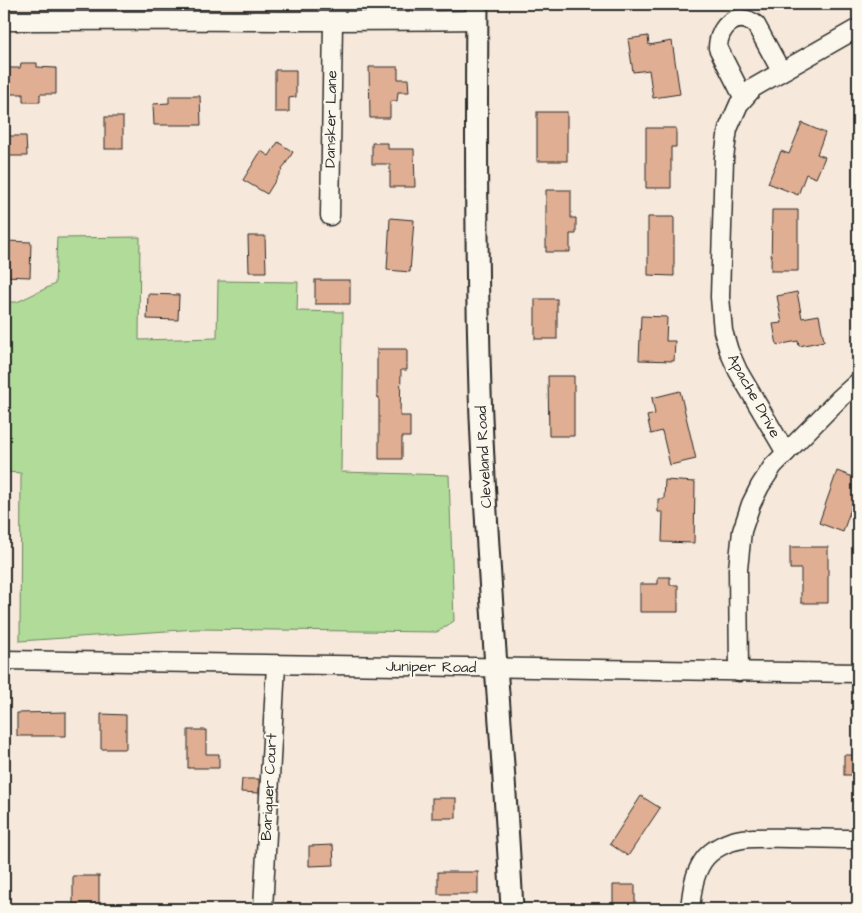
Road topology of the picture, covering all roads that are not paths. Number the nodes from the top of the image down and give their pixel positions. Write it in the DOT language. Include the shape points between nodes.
graph roads {
  1 [pos="477,12"];
  2 [pos="4,21"];
  3 [pos="332,22"];
  4 [pos="858,28"];
  5 [pos="781,71"];
  6 [pos="743,97"];
  7 [pos="330,216"];
  8 [pos="858,382"];
  9 [pos="786,453"];
  10 [pos="4,660"];
  11 [pos="276,665"];
  12 [pos="496,668"];
  13 [pos="739,672"];
  14 [pos="858,672"];
  15 [pos="858,839"];
  16 [pos="263,909"];
  17 [pos="512,909"];
  18 [pos="690,909"];
  1 -- 3 [label="street"];
  1 -- 12 [label="main road, Cleveland Road" via="480,391"];
  2 -- 3 [label="street"];
  3 -- 7 [label="street, Dansker Lane"];
  4 -- 5 [label="street, Apache Drive"];
  5 -- 6 [label="street, Apache Drive"];
  5 -- 6 [label="street" via="756,25 743,18 728,23 718,39 718,48"];
  6 -- 9 [label="street, Apache Drive" via="728,129 724,158 720,297 723,331 738,372"];
  8 -- 9 [label="street"];
  9 -- 13 [label="street, Apache Drive" via="760,486 742,531 738,570"];
  10 -- 11 [label="street, Juniper Road"];
  11 -- 12 [label="street, Juniper Road"];
  11 -- 16 [label="street, Bariquer Court"];
  12 -- 13 [label="street, Juniper Road"];
  12 -- 17 [label="main road, Cleveland Road"];
  13 -- 14 [label="street, Juniper Road"];
  15 -- 18 [label="street" via="762,838 729,842 704,860 696,875"];
}
